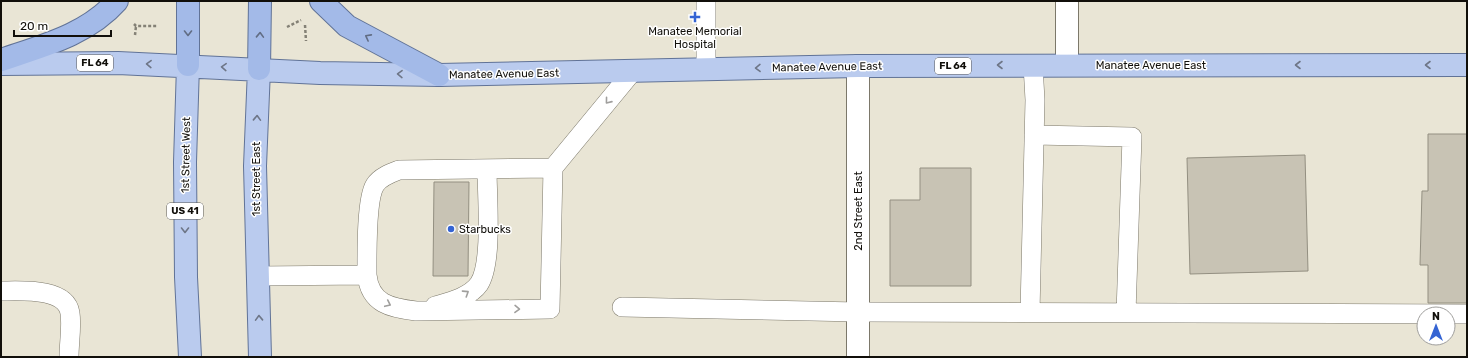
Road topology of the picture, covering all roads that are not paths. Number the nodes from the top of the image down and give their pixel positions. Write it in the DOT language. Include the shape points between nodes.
graph roads {
  1 [pos="117,1"];
  2 [pos="188,1"];
  3 [pos="260,1"];
  4 [pos="321,1"];
  5 [pos="706,1"];
  6 [pos="1067,1"];
  7 [pos="1,60"];
  8 [pos="1,64"];
  9 [pos="188,65"];
  10 [pos="1033,65"];
  11 [pos="1067,65"];
  12 [pos="1467,65"];
  13 [pos="858,66"];
  14 [pos="259,69"];
  15 [pos="706,69"];
  16 [pos="633,71"];
  17 [pos="439,75"];
  18 [pos="1034,135"];
  19 [pos="553,168"];
  20 [pos="487,169"];
  21 [pos="367,275"];
  22 [pos="257,276"];
  23 [pos="1,291"];
  24 [pos="622,307"];
  25 [pos="416,311"];
  26 [pos="858,312"];
  27 [pos="1030,312"];
  28 [pos="1126,313"];
  29 [pos="1467,314"];
  30 [pos="69,357"];
  31 [pos="190,357"];
  32 [pos="260,357"];
  33 [pos="858,357"];
  1 -- 7 [label="highway" via="108,11 72,35"];
  2 -- 9 [label="highway, 1st Street West / US 41, one-way"];
  14 -- 3 [label="highway, 1st Street East, one-way"];
  17 -- 4 [label="highway, one-way" via="347,26"];
  5 -- 15 [label="lane"];
  6 -- 11 [label="street"];
  9 -- 8 [label="main road, FL 64, one-way"];
  14 -- 9 [label="main road, Manatee Avenue East / FL 64, one-way"];
  9 -- 31 [label="main road, 1st Street West / US 41, one-way" via="185,162"];
  10 -- 11 [label="main road, Manatee Avenue East / FL 64"];
  10 -- 13 [label="main road, Manatee Avenue East / FL 64, one-way"];
  10 -- 18 [label="lane"];
  12 -- 11 [label="main road, Manatee Avenue East / FL 64, one-way"];
  13 -- 15 [label="main road, Manatee Avenue East / FL 64, one-way"];
  13 -- 26 [label="street, 2nd Street East"];
  17 -- 14 [label="main road, Manatee Avenue East / FL 64, one-way"];
  22 -- 14 [label="main road, 1st Street East, one-way" via="255,166"];
  15 -- 16 [label="main road, Manatee Avenue East / FL 64"];
  16 -- 17 [label="main road, Manatee Avenue East / FL 64"];
  16 -- 19 [label="lane, one-way"];
  18 -- 27 [label="lane"];
  18 -- 28 [label="lane" via="1132,137"];
  19 -- 20 [label="lane"];
  25 -- 19 [label="lane, one-way" via="550,310"];
  20 -- 21 [label="lane" via="399,170 384,177 375,185 371,201"];
  25 -- 20 [label="lane, one-way" via="463,296 478,285 486,266"];
  21 -- 22 [label="lane"];
  21 -- 25 [label="lane, one-way" via="368,286 373,296 398,309"];
  32 -- 22 [label="main road, 1st Street East, one-way"];
  23 -- 30 [label="lane" via="36,291 61,299 70,312"];
  24 -- 26 [label="lane"];
  26 -- 27 [label="lane"];
  26 -- 33 [label="street, 2nd Street East"];
  27 -- 28 [label="lane"];
  28 -- 29 [label="lane"];
}
